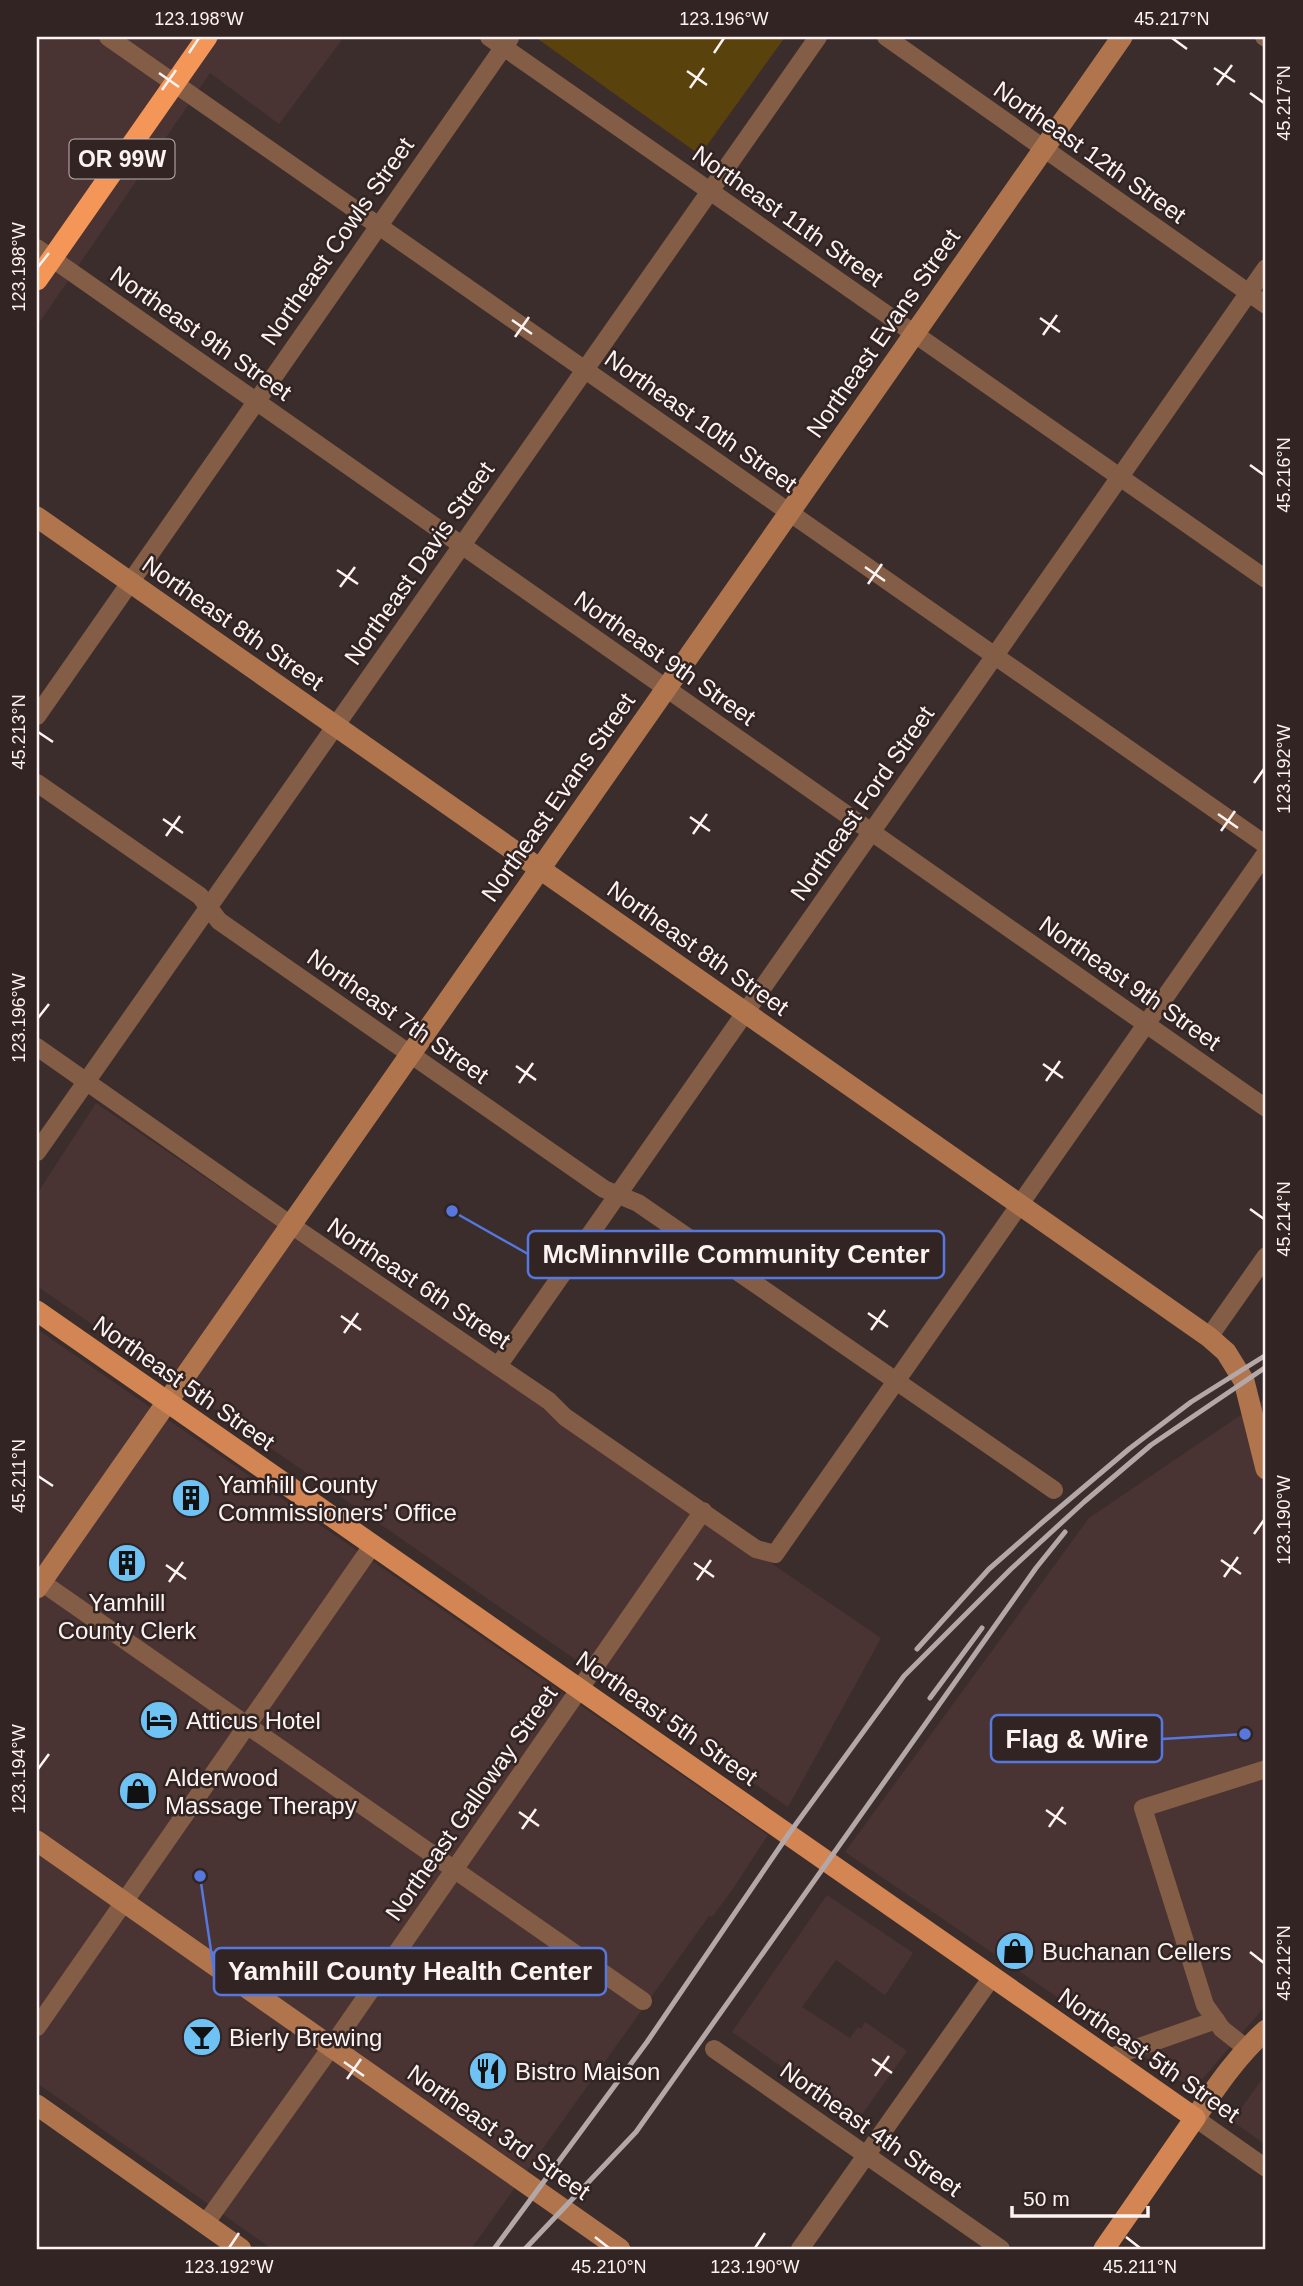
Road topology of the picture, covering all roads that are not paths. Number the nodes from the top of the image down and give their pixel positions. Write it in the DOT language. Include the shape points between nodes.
graph roads {
  1 [pos="108,37"];
  2 [pos="207,37"];
  3 [pos="818,37"];
  4 [pos="886,37"];
  5 [pos="1122,37"];
  6 [pos="501,40"];
  7 [pos="174,83"];
  8 [pos="1043,150"];
  9 [pos="710,191"];
  10 [pos="378,226"];
  11 [pos="44,253"];
  12 [pos="1266,268"];
  13 [pos="37,280"];
  14 [pos="1249,293"];
  15 [pos="1266,305"];
  16 [pos="914,334"];
  17 [pos="585,370"];
  18 [pos="256,401"];
  19 [pos="1120,477"];
  20 [pos="789,513"];
  21 [pos="37,517"];
  22 [pos="462,545"];
  23 [pos="1266,579"];
  24 [pos="130,582"];
  25 [pos="994,656"];
  26 [pos="666,688"];
  27 [pos="37,716"];
  28 [pos="335,726"];
  29 [pos="37,783"];
  30 [pos="871,832"];
  31 [pos="1266,845"];
  32 [pos="1266,853"];
  33 [pos="540,869"];
  34 [pos="208,907"];
  35 [pos="745,1013"];
  36 [pos="1146,1024"];
  37 [pos="37,1047"];
  38 [pos="410,1054"];
  39 [pos="86,1082"];
  40 [pos="1266,1108"];
  41 [pos="37,1152"];
  42 [pos="618,1194"];
  43 [pos="1020,1205"];
  44 [pos="291,1224"];
  45 [pos="1266,1256"];
  46 [pos="37,1311"];
  47 [pos="1209,1337"];
  48 [pos="498,1366"];
  49 [pos="897,1380"];
  50 [pos="166,1403"];
  51 [pos="1266,1469"];
  52 [pos="1054,1490"];
  53 [pos="703,1511"];
  54 [pos="372,1546"];
  55 [pos="38,1583"];
  56 [pos="580,1689"];
  57 [pos="248,1725"];
  58 [pos="1266,1769"];
  59 [pos="37,1841"];
  60 [pos="454,1869"];
  61 [pos="123,1901"];
  62 [pos="992,1977"];
  63 [pos="643,2001"];
  64 [pos="1216,2020"];
  65 [pos="37,2027"];
  66 [pos="1266,2030"];
  67 [pos="332,2046"];
  68 [pos="1246,2048"];
  69 [pos="714,2049"];
  70 [pos="1108,2057"];
  71 [pos="37,2105"];
  72 [pos="1195,2118"];
  73 [pos="866,2155"];
  74 [pos="1266,2168"];
  75 [pos="205,2224"];
  76 [pos="241,2249"];
  77 [pos="620,2249"];
  78 [pos="800,2249"];
  79 [pos="1001,2249"];
  80 [pos="1104,2249"];
  1 -- 7 [label="street, Northeast 10th Street"];
  2 -- 7 [label="highway, OR 99W"];
  3 -- 9 [label="street, Northeast Davis Street"];
  4 -- 8 [label="street, Northeast 12th Street"];
  5 -- 8 [label="street, Northeast Evans Street"];
  6 -- 9 [label="street, Northeast 11th Street"];
  6 -- 10 [label="street, Northeast Cowls Street"];
  7 -- 10 [label="street, Northeast 10th Street"];
  7 -- 11 [label="highway, OR 99W"];
  8 -- 14 [label="street, Northeast 12th Street"];
  8 -- 16 [label="street, Northeast Evans Street"];
  9 -- 16 [label="street, Northeast 11th Street"];
  9 -- 17 [label="street, Northeast Davis Street"];
  10 -- 17 [label="street, Northeast 10th Street"];
  10 -- 18 [label="street, Northeast Cowls Street"];
  11 -- 13 [label="highway, OR 99W"];
  11 -- 18 [label="street, Northeast 9th Street"];
  12 -- 14 [label="street, Northeast Ford Street"];
  14 -- 15 [label="street, Northeast 12th Street"];
  14 -- 19 [label="street, Northeast Ford Street"];
  16 -- 19 [label="street, Northeast 11th Street"];
  16 -- 20 [label="street, Northeast Evans Street"];
  17 -- 20 [label="street, Northeast 10th Street"];
  17 -- 22 [label="street, Northeast Davis Street"];
  18 -- 22 [label="street, Northeast 9th Street"];
  18 -- 24 [label="street, Northeast Cowls Street"];
  19 -- 23 [label="street, Northeast 11th Street"];
  19 -- 25 [label="street, Northeast Ford Street"];
  20 -- 25 [label="street, Northeast 10th Street"];
  20 -- 26 [label="street, Northeast Evans Street"];
  21 -- 24 [label="street, Northeast 8th Street"];
  22 -- 26 [label="street, Northeast 9th Street"];
  22 -- 28 [label="street, Northeast Davis Street"];
  24 -- 27 [label="street, Northeast Cowls Street"];
  24 -- 28 [label="street, Northeast 8th Street"];
  25 -- 30 [label="street, Northeast Ford Street"];
  25 -- 31 [label="street, Northeast 10th Street"];
  26 -- 30 [label="street, Northeast 9th Street"];
  26 -- 33 [label="street, Northeast Evans Street"];
  28 -- 33 [label="street, Northeast 8th Street"];
  28 -- 34 [label="street, Northeast Davis Street"];
  29 -- 34 [label="street, Northeast 7th Street" via="200,896"];
  30 -- 35 [label="street, Northeast Ford Street"];
  30 -- 36 [label="street, Northeast 9th Street"];
  32 -- 36 [label="street"];
  33 -- 35 [label="street, Northeast 8th Street"];
  33 -- 38 [label="street, Northeast Evans Street"];
  34 -- 38 [label="street, Northeast 7th Street" via="219,921"];
  34 -- 39 [label="street, Northeast Davis Street"];
  35 -- 42 [label="street, Northeast Ford Street"];
  35 -- 43 [label="street, Northeast 8th Street"];
  36 -- 40 [label="street, Northeast 9th Street"];
  36 -- 43 [label="street"];
  37 -- 39 [label="street, Northeast 6th Street"];
  38 -- 42 [label="street, Northeast 7th Street" via="604,1189"];
  38 -- 44 [label="street, Northeast Evans Street"];
  39 -- 41 [label="street, Northeast Davis Street"];
  39 -- 44 [label="street, Northeast 6th Street"];
  42 -- 48 [label="street, Northeast Ford Street"];
  42 -- 49 [label="street, Northeast 7th Street" via="638,1203"];
  43 -- 47 [label="street, Northeast 8th Street"];
  43 -- 49 [label="street"];
  44 -- 48 [label="street, Northeast 6th Street"];
  44 -- 50 [label="street, Northeast Evans Street"];
  45 -- 47 [label="street"];
  46 -- 50 [label="main road, Northeast 5th Street"];
  47 -- 51 [label="street, Northeast 8th Street" via="1226,1352 1244,1381"];
  48 -- 53 [label="street, Northeast 6th Street"];
  49 -- 52 [label="street, Northeast 7th Street"];
  49 -- 53 [label="street, Northeast 6th Street" via="775,1554 756,1549"];
  50 -- 54 [label="main road, Northeast 5th Street"];
  50 -- 55 [label="street, Northeast Evans Street"];
  53 -- 56 [label="street, Northeast Galloway Street"];
  54 -- 56 [label="main road, Northeast 5th Street"];
  54 -- 57 [label="street"];
  55 -- 57 [label="street"];
  56 -- 60 [label="street, Northeast Galloway Street"];
  56 -- 62 [label="main road, Northeast 5th Street"];
  57 -- 60 [label="street"];
  57 -- 61 [label="street"];
  58 -- 64 [label="street" via="1143,1808 1205,2005"];
  59 -- 61 [label="street, Northeast 3rd Street"];
  60 -- 63 [label="street"];
  60 -- 67 [label="street, Northeast Galloway Street"];
  61 -- 65 [label="street"];
  61 -- 67 [label="street, Northeast 3rd Street"];
  62 -- 70 [label="main road, Northeast 5th Street"];
  62 -- 73 [label="street"];
  64 -- 68 [label="street"];
  64 -- 70 [label="street"];
  66 -- 68 [label="street"];
  67 -- 75 [label="street, Northeast Galloway Street"];
  67 -- 77 [label="street, Northeast 3rd Street"];
  68 -- 72 [label="street"];
  69 -- 73 [label="street, Northeast 4th Street"];
  70 -- 72 [label="main road, Northeast 5th Street"];
  71 -- 75 [label="street"];
  72 -- 74 [label="street, Northeast 5th Street"];
  72 -- 80 [label="main road"];
  73 -- 78 [label="street"];
  73 -- 79 [label="street, Northeast 4th Street"];
  75 -- 76 [label="street"];
}
